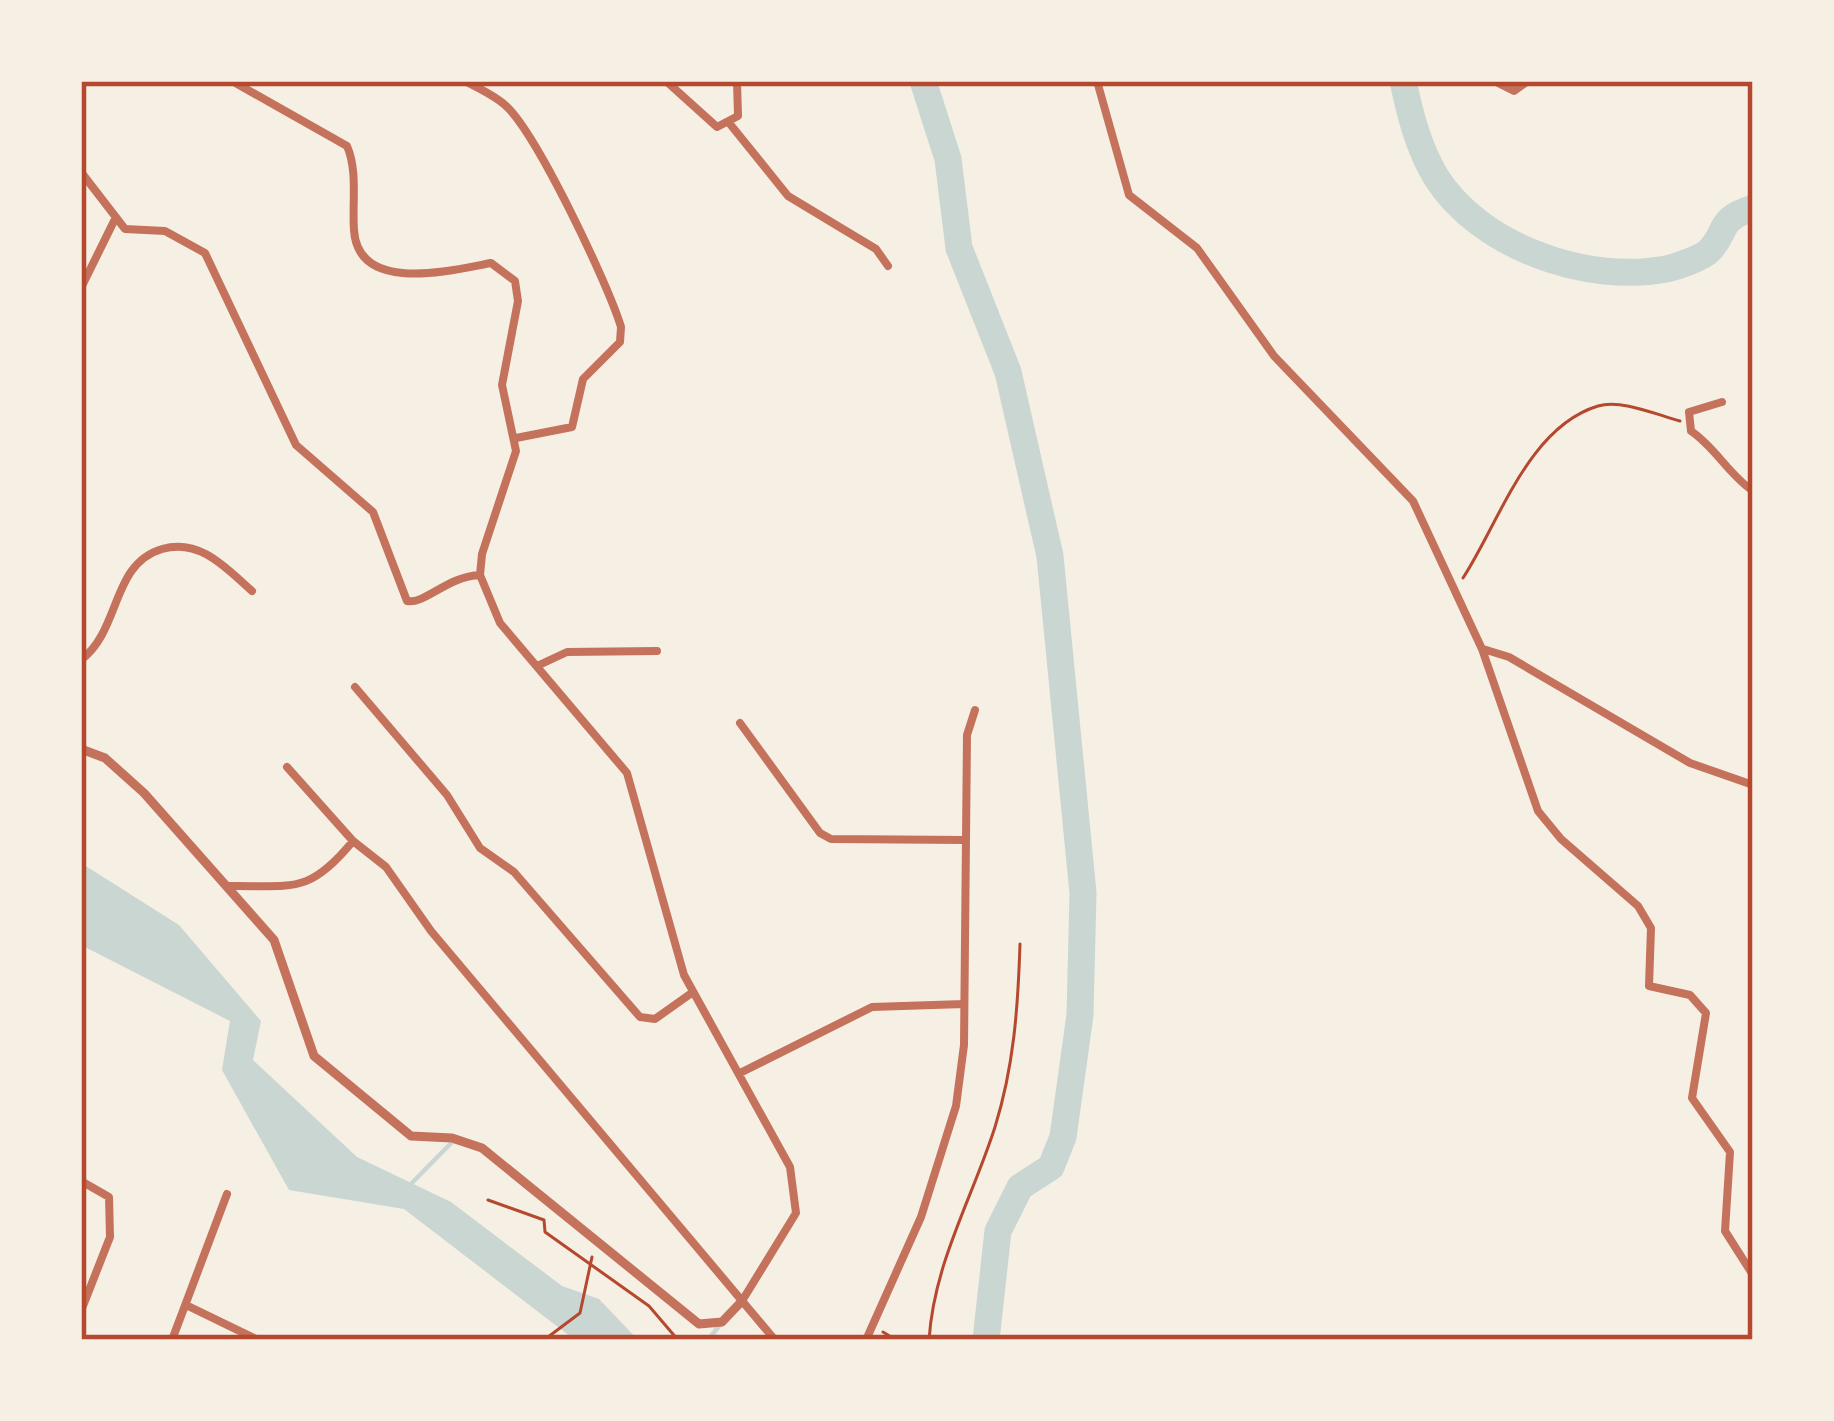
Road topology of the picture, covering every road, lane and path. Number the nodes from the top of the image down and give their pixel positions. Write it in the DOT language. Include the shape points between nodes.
graph roads {
  1 [pos="232,81"];
  2 [pos="465,81"];
  3 [pos="666,81"];
  4 [pos="737,81"];
  5 [pos="1097,81"];
  6 [pos="1494,81"];
  7 [pos="1528,81"];
  8 [pos="730,124"];
  9 [pos="81,172"];
  10 [pos="115,221"];
  11 [pos="888,266"];
  12 [pos="81,288"];
  13 [pos="1722,402"];
  14 [pos="1688,423"];
  15 [pos="515,438"];
  16 [pos="1753,491"];
  17 [pos="480,575"];
  18 [pos="1451,586"];
  19 [pos="252,590"];
  20 [pos="1482,649"];
  21 [pos="657,651"];
  22 [pos="81,660"];
  23 [pos="538,666"];
  24 [pos="355,688"];
  25 [pos="975,710"];
  26 [pos="740,723"];
  27 [pos="81,749"];
  28 [pos="287,767"];
  29 [pos="1753,785"];
  30 [pos="965,840"];
  31 [pos="353,842"];
  32 [pos="226,886"];
  33 [pos="1020,944"];
  34 [pos="693,992"];
  35 [pos="964,1004"];
  36 [pos="740,1072"];
  37 [pos="81,1181"];
  38 [pos="227,1193"];
  39 [pos="488,1200"];
  40 [pos="544,1220"];
  41 [pos="554,1228"];
  42 [pos="596,1250"];
  43 [pos="586,1264"];
  44 [pos="1753,1275"];
  45 [pos="742,1300"];
  46 [pos="186,1305"];
  47 [pos="81,1311"];
  48 [pos="871,1327"];
  49 [pos="172,1340"];
  50 [pos="258,1340"];
  51 [pos="544,1340"];
  52 [pos="678,1340"];
  53 [pos="775,1340"];
  54 [pos="866,1340"];
  55 [pos="896,1340"];
  56 [pos="929,1340"];
  1 -- 15 [label="street" via="347,146 354,236 364,254 413,278 491,263 511,273 518,301 502,385"];
  2 -- 15 [label="street" via="515,117 561,194 621,327 620,342 583,380 572,427"];
  3 -- 8 [label="street" via="706,122"];
  4 -- 8 [label="street" via="738,116"];
  5 -- 18 [label="street" via="1129,195 1196,248 1274,356 1414,501"];
  6 -- 7 [label="street" via="1514,91"];
  8 -- 11 [label="street" via="788,196 876,249"];
  9 -- 10 [label="street"];
  10 -- 12 [label="street"];
  10 -- 17 [label="street" via="125,230 165,232 205,253 296,445 373,512 404,597 413,604 455,577"];
  13 -- 14 [label="street" via="1689,412"];
  14 -- 16 [label="street"];
  14 -- 18 [label="path" via="1601,404 1565,423 1530,462 1464,578"];
  15 -- 17 [label="street"];
  17 -- 23 [label="street" via="490,609"];
  18 -- 20 [label="street"];
  19 -- 22 [label="street" via="196,549 157,550 127,574 109,624"];
  20 -- 29 [label="street" via="1702,769"];
  20 -- 44 [label="street" via="1538,811 1638,906 1654,941 1649,986 1690,995 1706,1013 1692,1098 1730,1152 1725,1231"];
  21 -- 23 [label="street" via="567,652"];
  23 -- 34 [label="street" via="627,773"];
  24 -- 34 [label="street" via="448,795 480,848 514,872 640,1017 655,1019"];
  25 -- 30 [label="street" via="967,735"];
  26 -- 30 [label="street" via="831,839"];
  27 -- 32 [label="street" via="105,758 144,793"];
  28 -- 31 [label="street"];
  30 -- 35 [label="street"];
  31 -- 32 [label="street" via="328,872 301,886"];
  31 -- 45 [label="street" via="386,867"];
  32 -- 45 [label="street" via="284,959 307,1047 404,1132 482,1148 699,1324 722,1322"];
  33 -- 56 [label="path" via="1017,1036 994,1128 944,1261"];
  34 -- 36 [label="street"];
  35 -- 36 [label="street" via="872,1006"];
  35 -- 48 [label="street" via="950,1132"];
  36 -- 45 [label="street" via="790,1166 798,1200 792,1225"];
  37 -- 47 [label="street" via="109,1197 112,1220"];
  38 -- 46 [label="street"];
  39 -- 40 [label="path"];
  40 -- 41 [label="path"];
  40 -- 43 [label="path" via="545,1232"];
  42 -- 43 [label="path"];
  43 -- 51 [label="path" via="580,1312"];
  43 -- 52 [label="path" via="649,1306"];
  45 -- 53 [label="street"];
  46 -- 49 [label="street"];
  46 -- 50 [label="street"];
  48 -- 54 [label="street"];
  48 -- 55 [label="path"];
}
